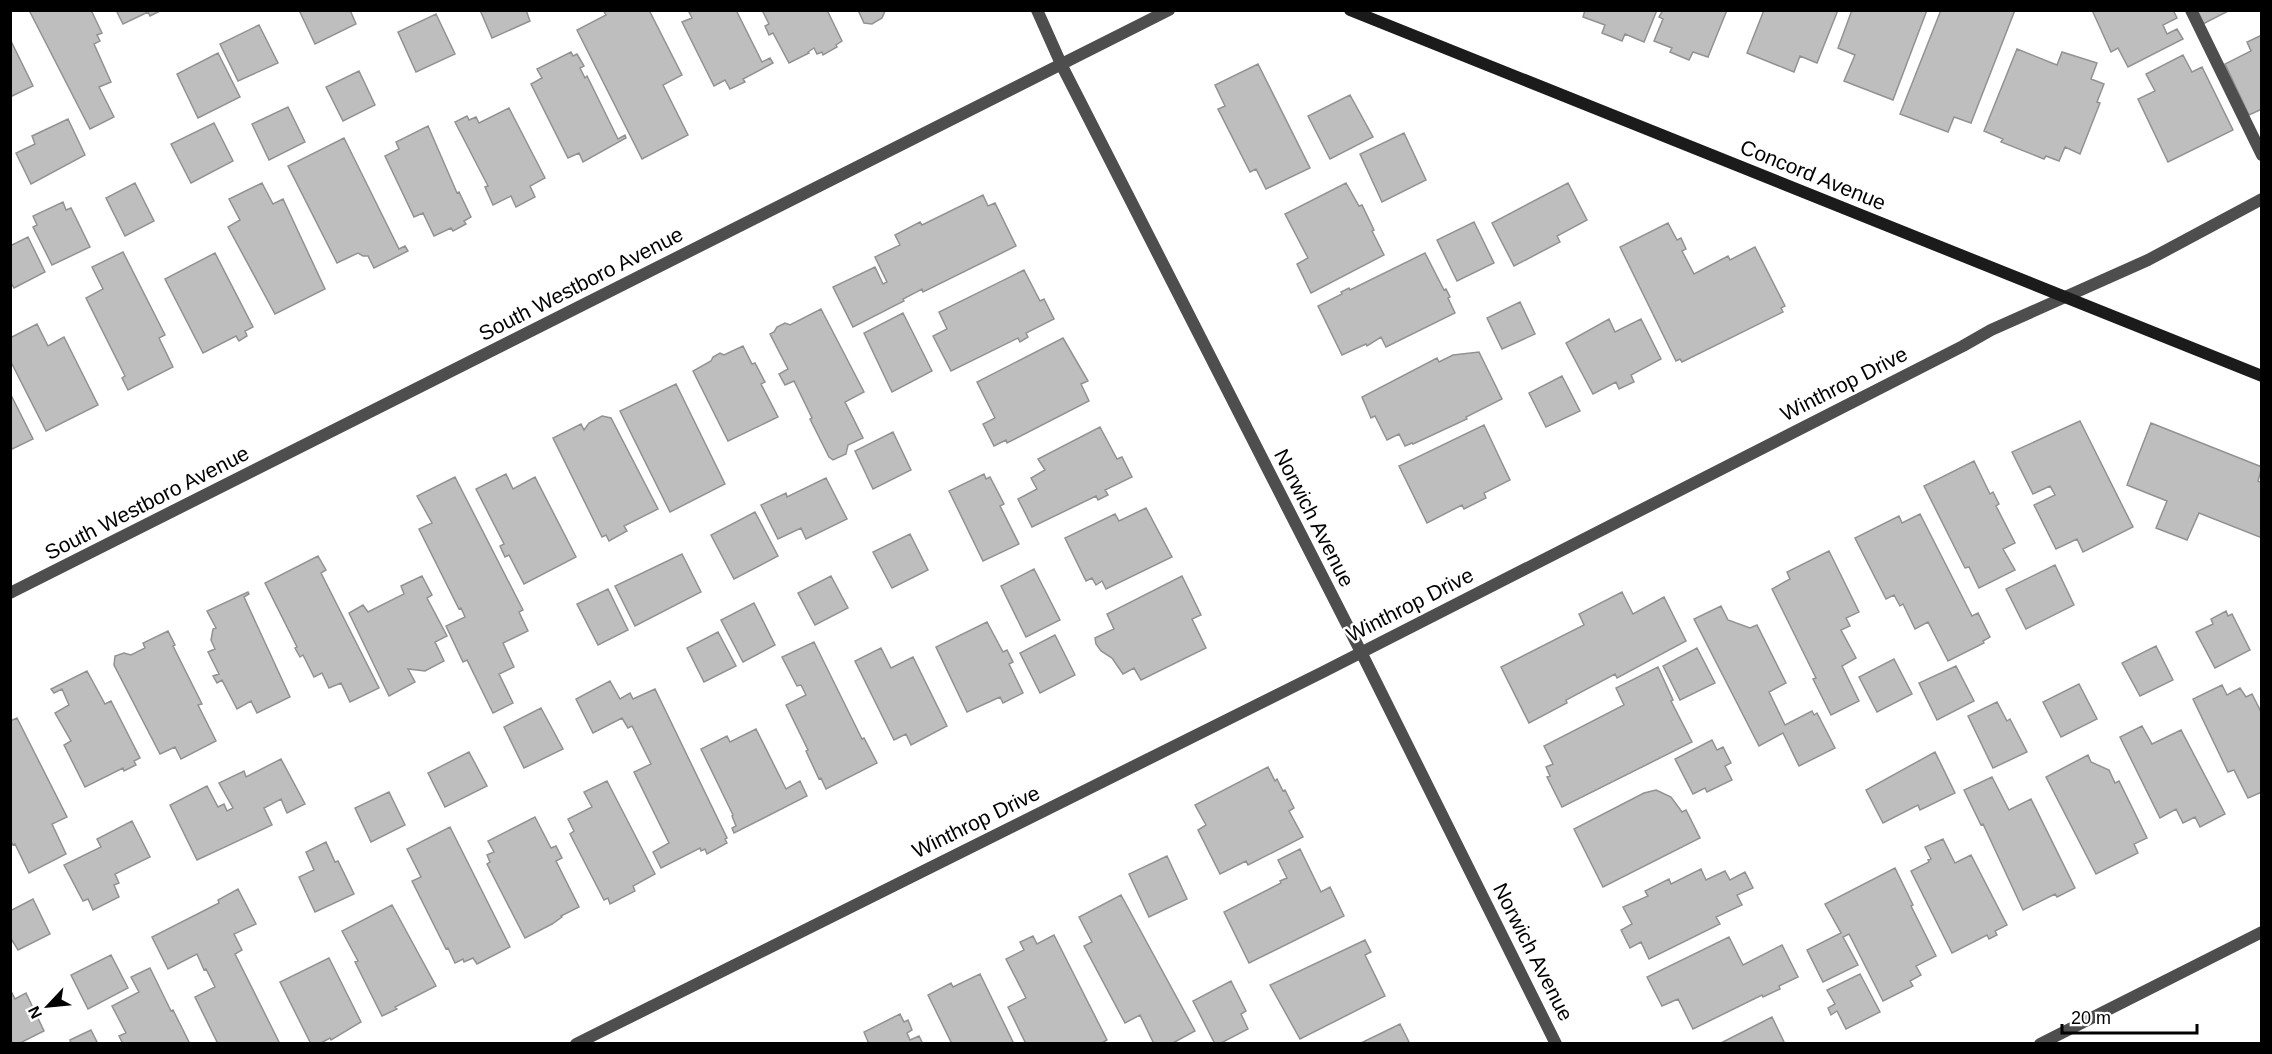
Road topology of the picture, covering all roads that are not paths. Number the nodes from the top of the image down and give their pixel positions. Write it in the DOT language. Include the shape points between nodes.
graph roads {
  1 [pos="1037,10"];
  2 [pos="1169,10"];
  3 [pos="1350,10"];
  4 [pos="2191,10"];
  5 [pos="1062,66"];
  6 [pos="2262,154"];
  7 [pos="2262,200"];
  8 [pos="2066,297"];
  9 [pos="2262,376"];
  10 [pos="10,593"];
  11 [pos="1361,652"];
  12 [pos="2262,932"];
  13 [pos="576,1044"];
  14 [pos="1556,1044"];
  15 [pos="2040,1044"];
  1 -- 5 [label="street, Norwich Avenue"];
  2 -- 5 [label="street, South Westboro Avenue"];
  3 -- 8 [label="street, Concord Avenue"];
  4 -- 6 [label="street"];
  5 -- 10 [label="street, South Westboro Avenue"];
  5 -- 11 [label="street, Norwich Avenue"];
  7 -- 8 [label="street, Winthrop Drive" via="2148,260"];
  8 -- 9 [label="street, Concord Avenue"];
  8 -- 11 [label="street, Winthrop Drive" via="1990,330"];
  11 -- 13 [label="street, Winthrop Drive"];
  11 -- 14 [label="street, Norwich Avenue"];
  12 -- 15 [label="street"];
}
